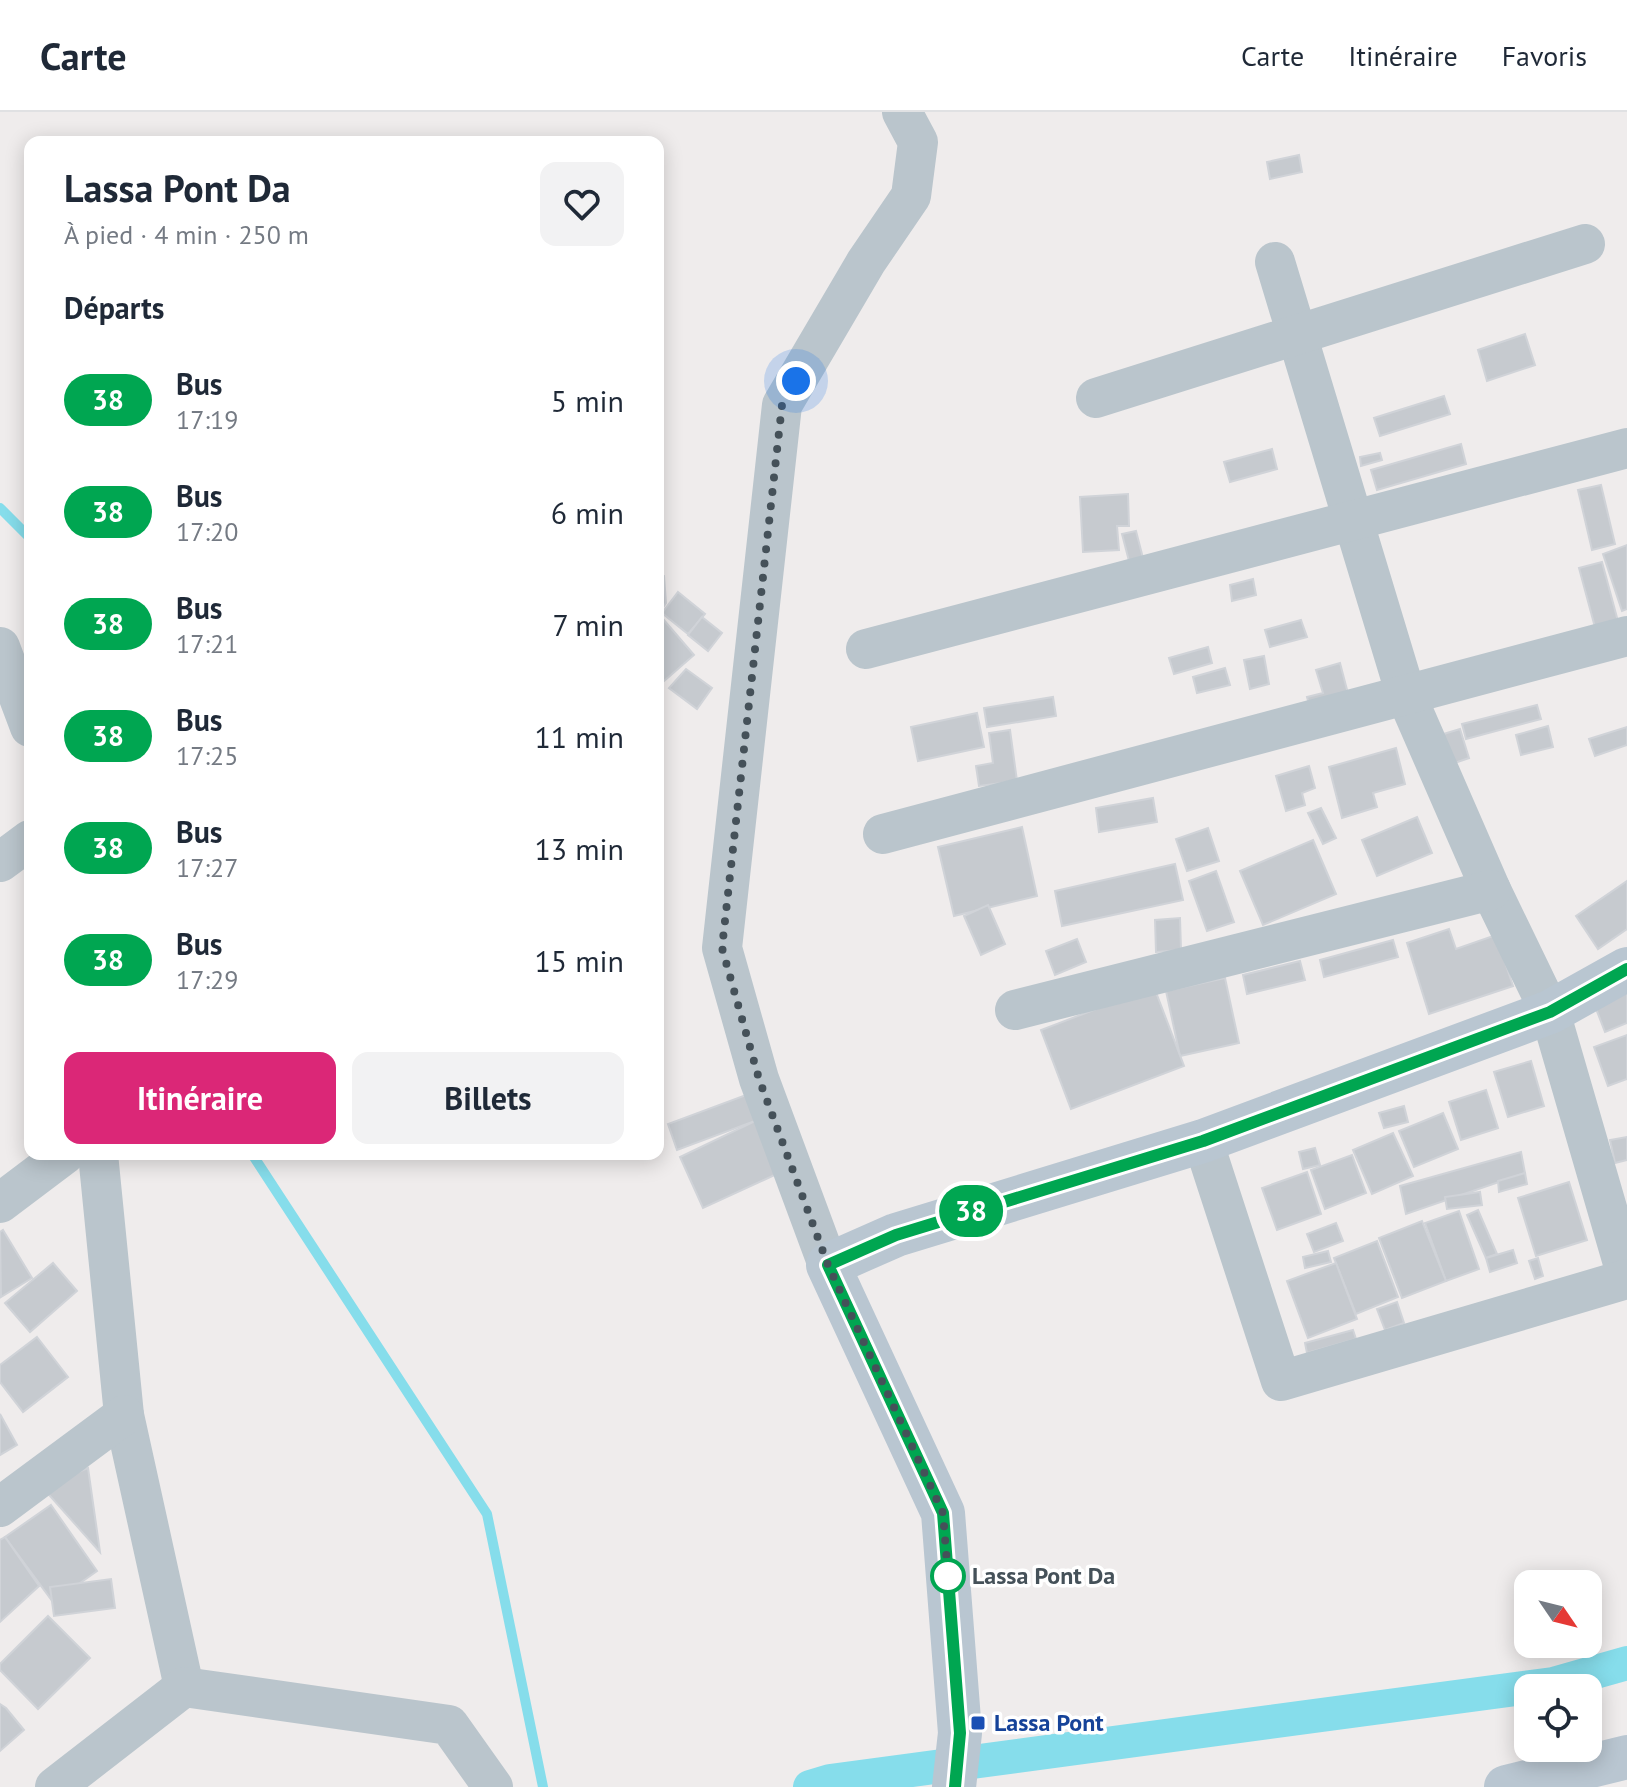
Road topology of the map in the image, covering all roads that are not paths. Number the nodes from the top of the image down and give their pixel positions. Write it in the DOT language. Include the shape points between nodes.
graph roads {
  1 [pos="902,112"];
  2 [pos="1585,244"];
  3 [pos="1275,262"];
  4 [pos="1297,335"];
  5 [pos="1096,398"];
  6 [pos="1627,448"];
  7 [pos="1353,520"];
  8 [pos="1627,636"];
  9 [pos="0,647"];
  10 [pos="866,649"];
  11 [pos="1406,695"];
  12 [pos="24,711"];
  13 [pos="883,834"];
  14 [pos="24,844"];
  15 [pos="0,862"];
  16 [pos="1491,890"];
  17 [pos="1627,969"];
  18 [pos="1015,1010"];
  19 [pos="1550,1012"];
  20 [pos="1203,1141"];
  21 [pos="57,1160"];
  22 [pos="99,1160"];
  23 [pos="0,1203"];
  24 [pos="828,1265"];
  25 [pos="1627,1278"];
  26 [pos="124,1415"];
  27 [pos="0,1507"];
  28 [pos="184,1687"];
  29 [pos="1627,1757"];
  30 [pos="55,1787"];
  31 [pos="493,1787"];
  32 [pos="954,1787"];
  33 [pos="1506,1787"];
  1 -- 24 [label="street" via="918,142 911,196 782,405 722,948 759,1079"];
  2 -- 4 [label="street"];
  3 -- 4 [label="street"];
  4 -- 5 [label="street"];
  4 -- 7 [label="street"];
  6 -- 7 [label="street"];
  7 -- 10 [label="street"];
  7 -- 11 [label="street"];
  8 -- 11 [label="street"];
  9 -- 12 [label="street"];
  11 -- 13 [label="street"];
  11 -- 16 [label="street"];
  14 -- 15 [label="street"];
  16 -- 18 [label="street"];
  16 -- 19 [label="street"];
  17 -- 19 [label="street"];
  19 -- 20 [label="street"];
  19 -- 25 [label="street"];
  20 -- 24 [label="street" via="896,1235"];
  20 -- 25 [label="street" via="1281,1381"];
  21 -- 23 [label="street"];
  22 -- 26 [label="street"];
  24 -- 32 [label="street" via="943,1513 960,1733"];
  26 -- 27 [label="street"];
  26 -- 28 [label="street"];
  28 -- 30 [label="street"];
  28 -- 31 [label="street" via="449,1725"];
  29 -- 33 [label="street"];
}
